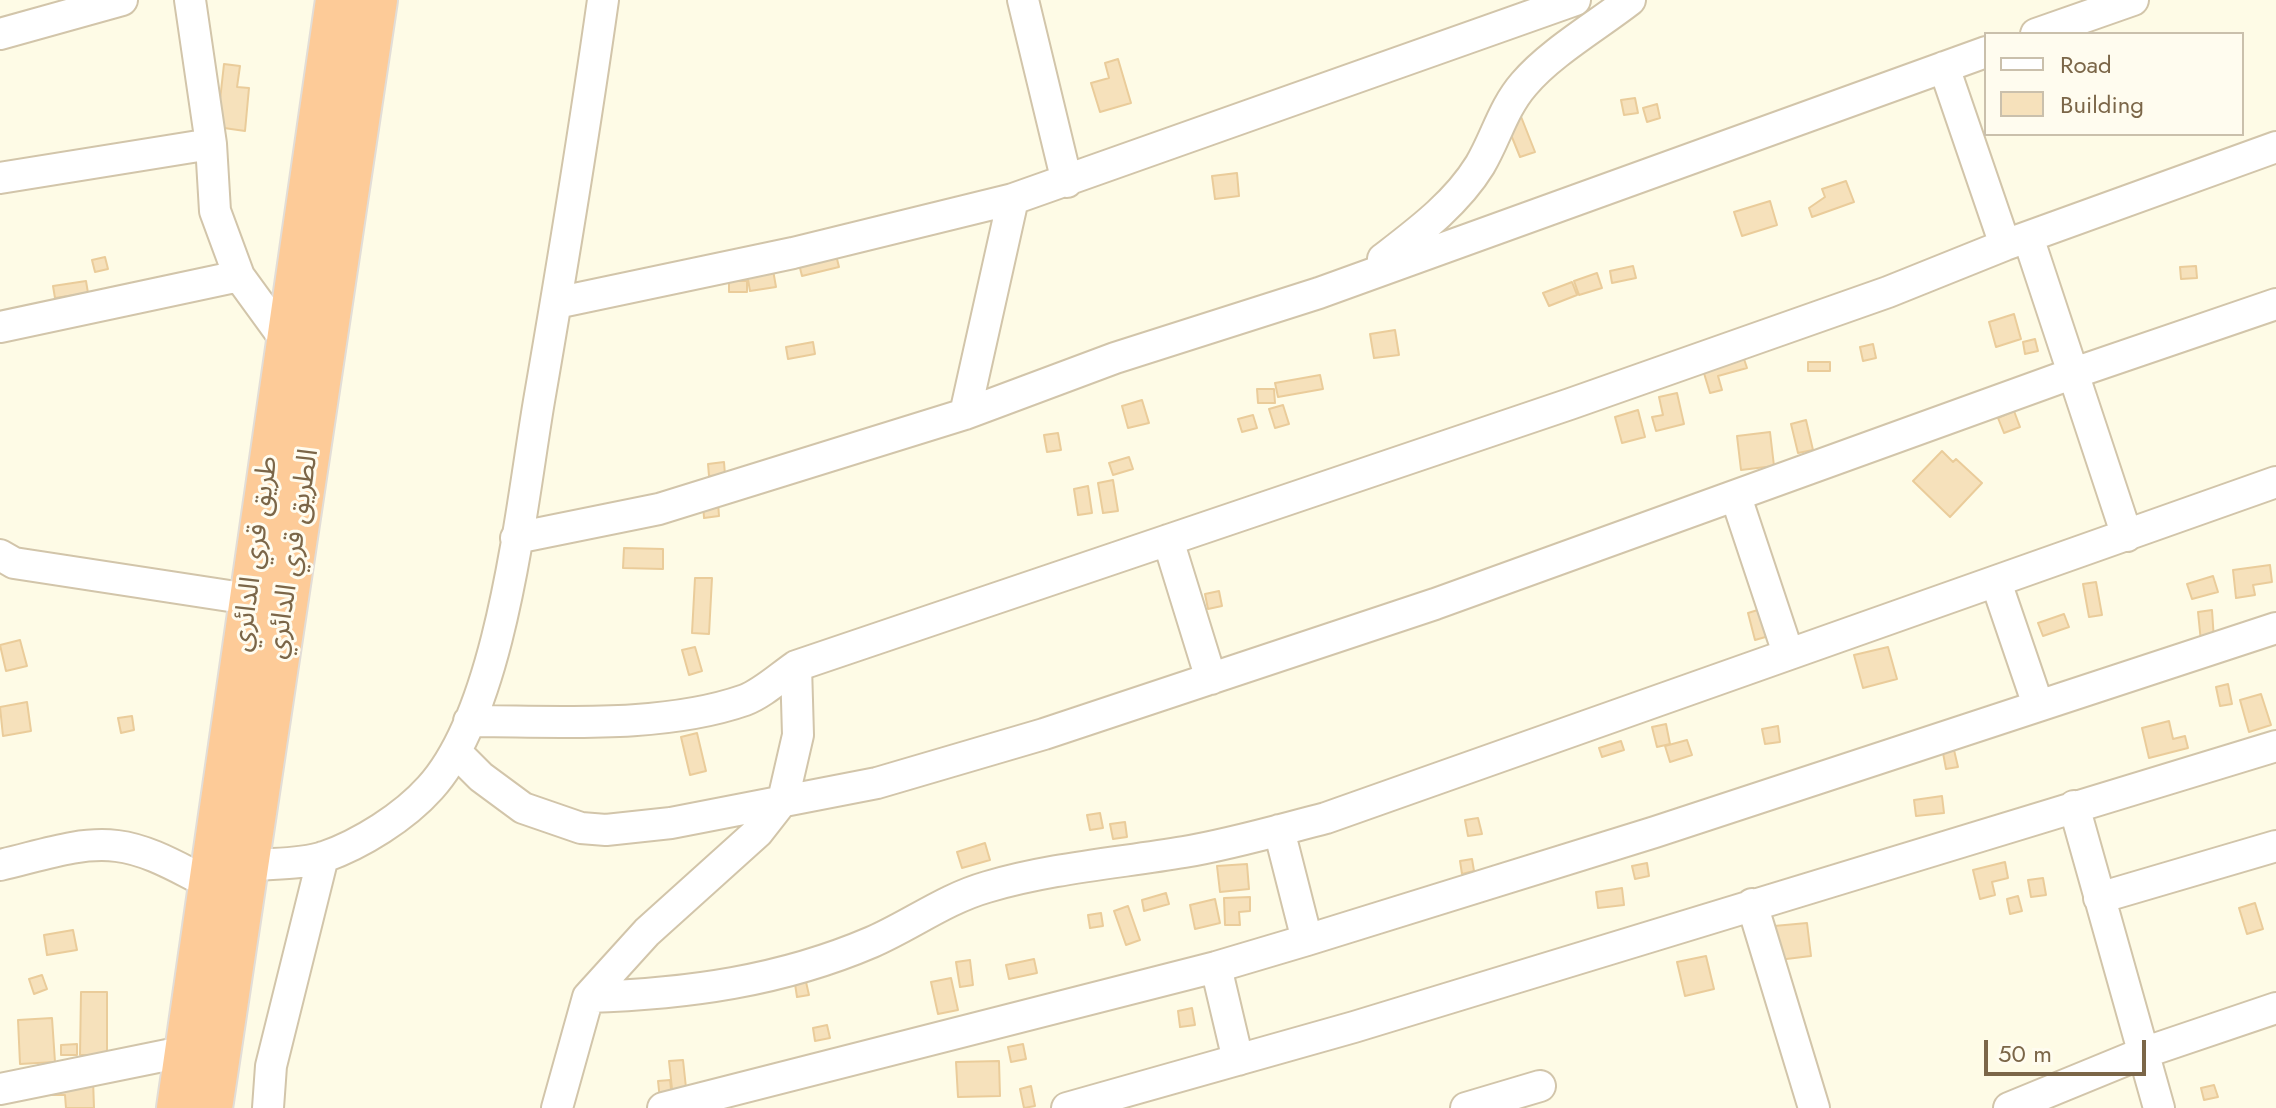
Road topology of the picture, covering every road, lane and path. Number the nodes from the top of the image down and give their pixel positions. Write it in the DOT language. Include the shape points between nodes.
graph roads {
  1 [pos="122,0"];
  2 [pos="190,0"];
  3 [pos="337,0"];
  4 [pos="376,0"];
  5 [pos="603,0"];
  6 [pos="1023,0"];
  7 [pos="1575,0"];
  8 [pos="1630,0"];
  9 [pos="2133,0"];
  10 [pos="2042,32"];
  11 [pos="0,34"];
  12 [pos="1984,53"];
  13 [pos="1944,67"];
  14 [pos="211,144"];
  15 [pos="2276,147"];
  16 [pos="0,178"];
  17 [pos="1067,182"];
  18 [pos="1013,199"];
  19 [pos="2016,241"];
  20 [pos="1362,275"];
  21 [pos="239,276"];
  22 [pos="556,303"];
  23 [pos="2276,304"];
  24 [pos="0,327"];
  25 [pos="287,342"];
  26 [pos="2074,373"];
  27 [pos="965,414"];
  28 [pos="2276,482"];
  29 [pos="1736,497"];
  30 [pos="2127,536"];
  31 [pos="516,538"];
  32 [pos="1168,540"];
  33 [pos="0,555"];
  34 [pos="1996,582"];
  35 [pos="249,599"];
  36 [pos="2276,628"];
  37 [pos="1788,653"];
  38 [pos="796,666"];
  39 [pos="1211,679"];
  40 [pos="2038,705"];
  41 [pos="469,721"];
  42 [pos="2276,746"];
  43 [pos="457,753"];
  44 [pos="783,800"];
  45 [pos="2074,806"];
  46 [pos="1279,830"];
  47 [pos="2276,846"];
  48 [pos="323,857"];
  49 [pos="0,865"];
  50 [pos="228,875"];
  51 [pos="2099,898"];
  52 [pos="1752,904"];
  53 [pos="1307,940"];
  54 [pos="1216,967"];
  55 [pos="588,997"];
  56 [pos="2276,1008"];
  57 [pos="187,1051"];
  58 [pos="2143,1053"];
  59 [pos="1238,1060"];
  60 [pos="1540,1086"];
  61 [pos="0,1089"];
  62 [pos="178,1108"];
  63 [pos="211,1108"];
  64 [pos="268,1108"];
  65 [pos="557,1108"];
  66 [pos="663,1108"];
  67 [pos="1067,1108"];
  68 [pos="1466,1108"];
  69 [pos="1814,1108"];
  70 [pos="2009,1108"];
  71 [pos="2159,1108"];
  1 -- 11 [label="street"];
  2 -- 14 [label="street"];
  3 -- 25 [label="highway, طريق قري الدائري"];
  4 -- 50 [label="highway, الطريق قري الدائري"];
  5 -- 22 [label="street"];
  6 -- 17 [label="street"];
  7 -- 17 [label="street"];
  8 -- 20 [label="street" via="1526,81 1461,191"];
  9 -- 10 [label="street"];
  12 -- 13 [label="street"];
  13 -- 19 [label="street"];
  13 -- 20 [label="street"];
  14 -- 16 [label="street"];
  14 -- 21 [label="street" via="215,211"];
  15 -- 19 [label="street"];
  17 -- 18 [label="street"];
  18 -- 22 [label="street"];
  18 -- 27 [label="street"];
  19 -- 26 [label="street"];
  19 -- 32 [label="street" via="1888,292"];
  20 -- 27 [label="street"];
  21 -- 24 [label="street"];
  21 -- 25 [label="street"];
  22 -- 31 [label="street"];
  23 -- 26 [label="street"];
  25 -- 35 [label="highway, طريق قري الدائري"];
  26 -- 29 [label="street"];
  26 -- 30 [label="street"];
  27 -- 31 [label="street" via="659,509"];
  28 -- 30 [label="street"];
  29 -- 37 [label="street"];
  29 -- 39 [label="street"];
  30 -- 34 [label="street"];
  31 -- 41 [label="street" via="495,646"];
  32 -- 38 [label="street"];
  32 -- 39 [label="street"];
  33 -- 35 [label="street" via="14,563"];
  34 -- 37 [label="street"];
  34 -- 40 [label="street"];
  35 -- 50 [label="highway, طريق قري الدائري"];
  36 -- 40 [label="street"];
  37 -- 46 [label="street" via="1388,798"];
  38 -- 41 [label="street" via="747,699 703,710 585,722"];
  38 -- 44 [label="street" via="798,735"];
  39 -- 44 [label="street" via="934,768"];
  40 -- 53 [label="street"];
  41 -- 43 [label="street"];
  42 -- 45 [label="street"];
  43 -- 44 [label="street" via="506,798 581,828 631,829"];
  43 -- 48 [label="street" via="402,814"];
  44 -- 55 [label="street" via="758,832 647,932"];
  45 -- 51 [label="street"];
  45 -- 52 [label="street"];
  46 -- 53 [label="street"];
  46 -- 55 [label="street" via="984,888 874,941 778,975 687,991"];
  47 -- 51 [label="street"];
  48 -- 50 [label="street"];
  48 -- 64 [label="street" via="271,1066"];
  49 -- 50 [label="street" via="75,848 116,846"];
  50 -- 57 [label="highway, طريق قري الدائري"];
  50 -- 63 [label="highway, الطريق قري الدائري"];
  51 -- 58 [label="street"];
  52 -- 59 [label="street"];
  52 -- 69 [label="street"];
  53 -- 54 [label="street"];
  54 -- 59 [label="street"];
  54 -- 66 [label="street"];
  55 -- 65 [label="street"];
  56 -- 58 [label="street"];
  57 -- 61 [label="street"];
  57 -- 62 [label="highway, طريق قري الدائري"];
  58 -- 70 [label="street"];
  58 -- 71 [label="street"];
  59 -- 67 [label="street"];
  60 -- 68 [label="street"];
}
